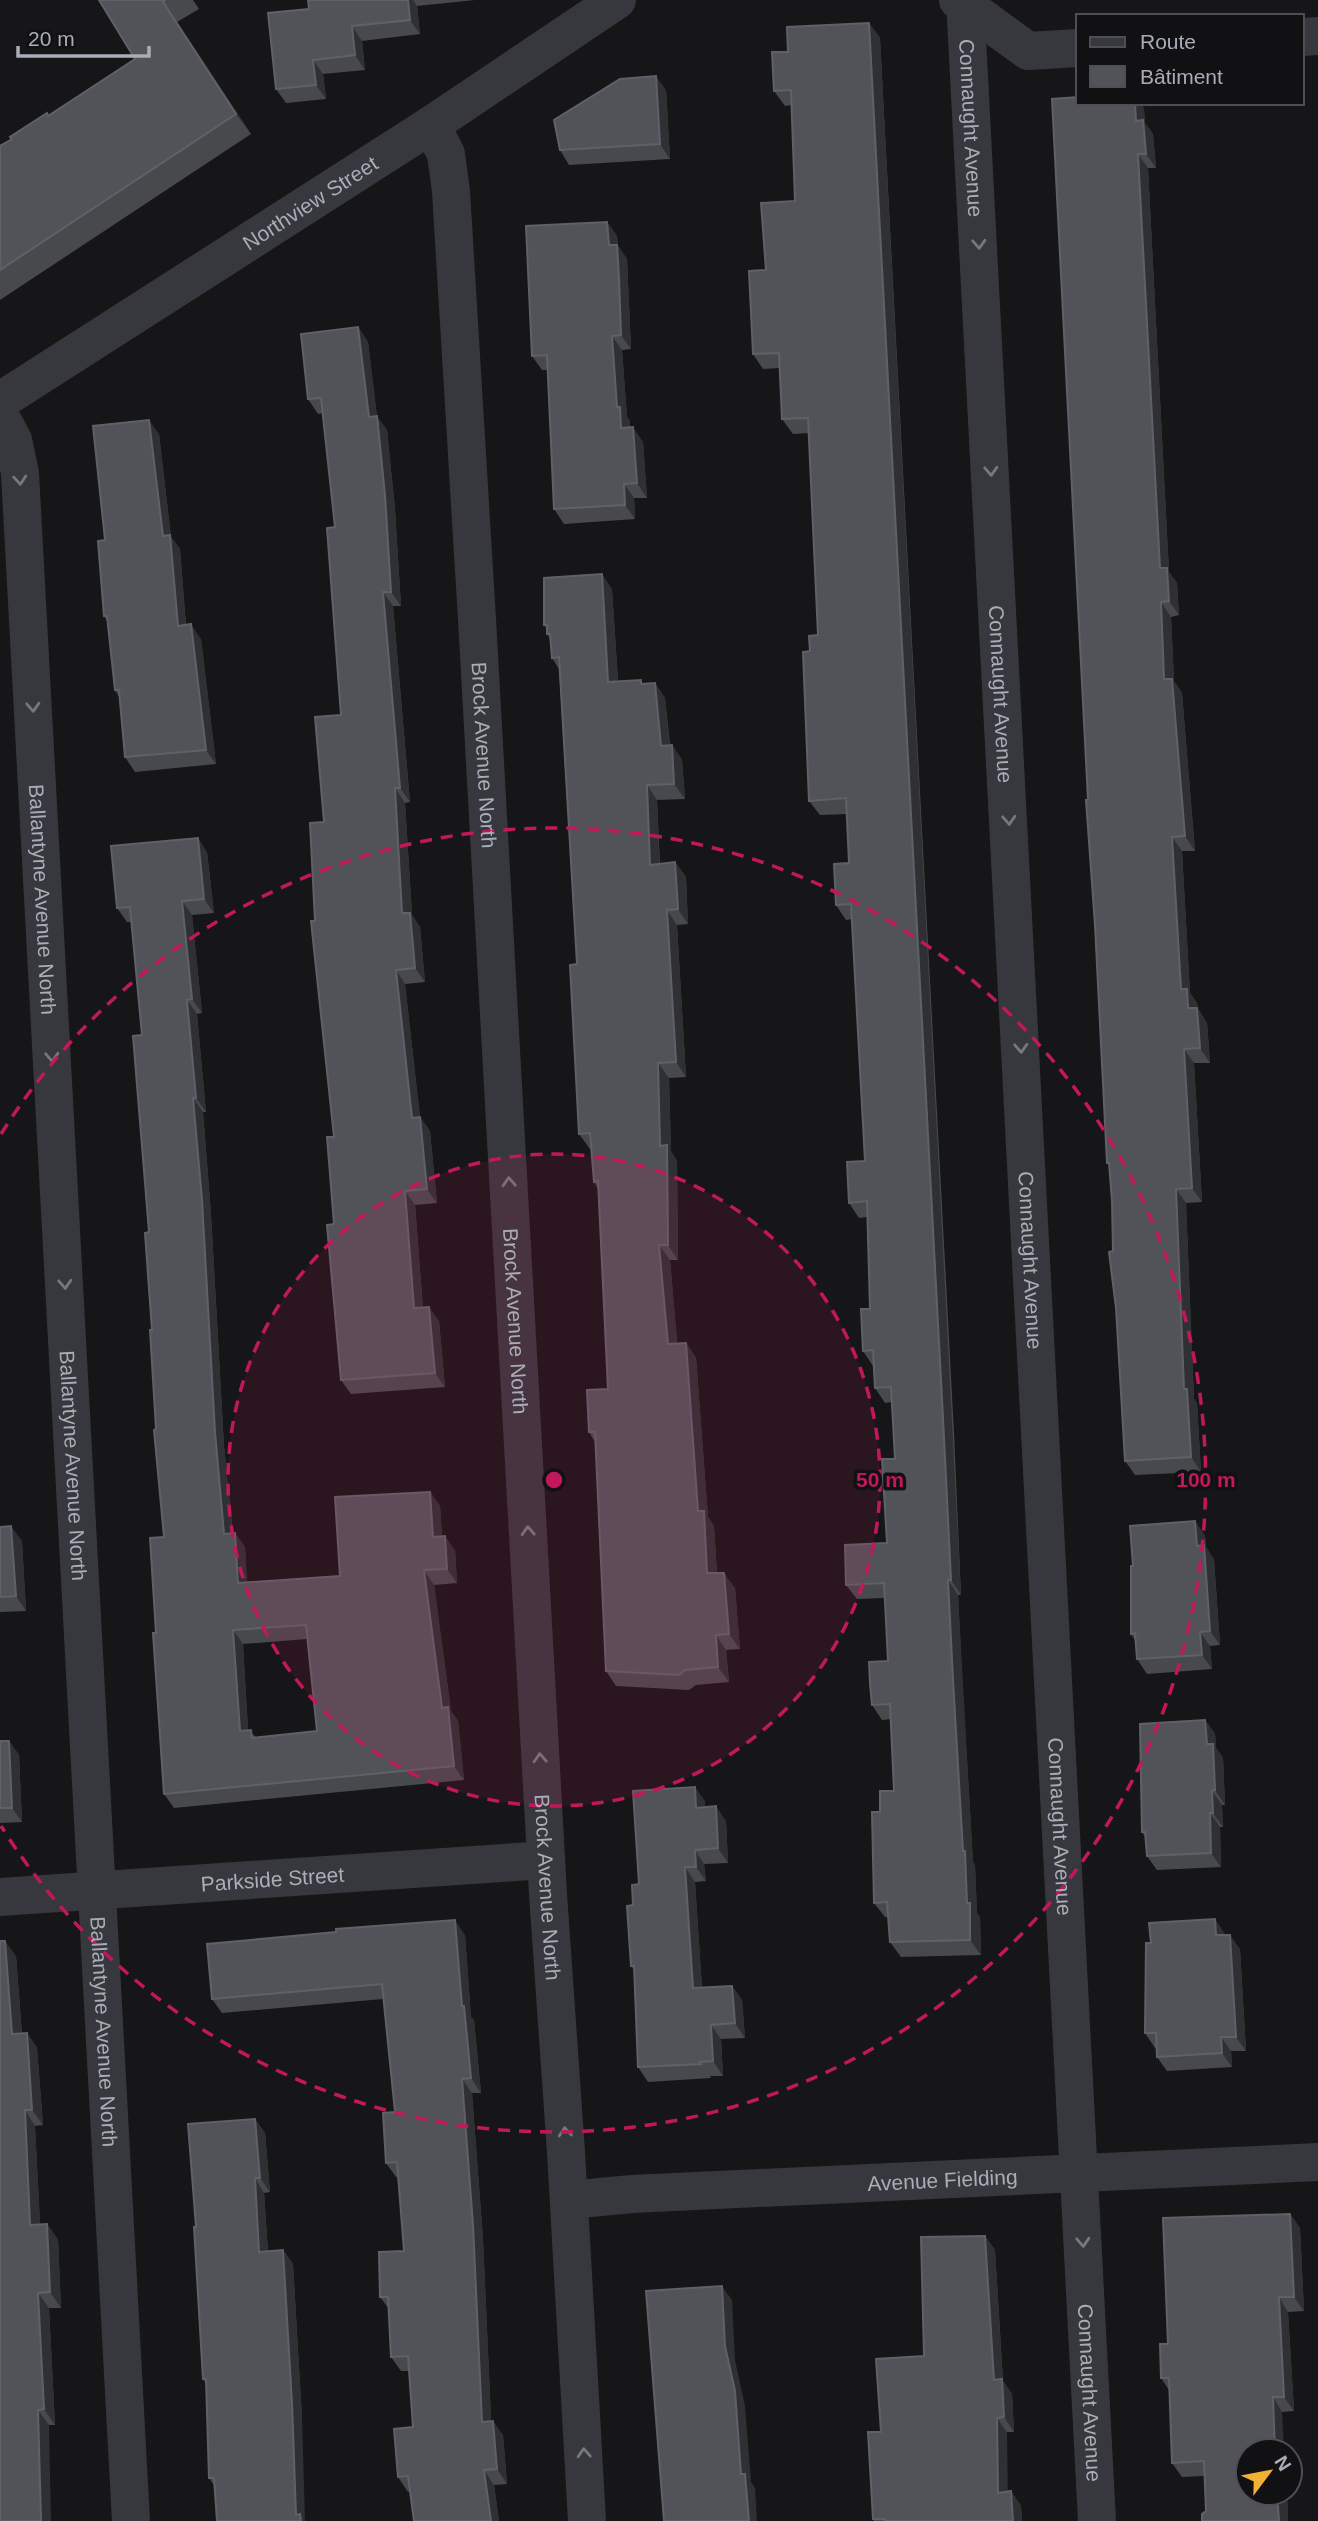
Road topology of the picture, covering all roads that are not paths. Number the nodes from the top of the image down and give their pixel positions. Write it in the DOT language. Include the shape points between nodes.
graph roads {
  1 [pos="617,0"];
  2 [pos="962,1"];
  3 [pos="1076,48"];
  4 [pos="431,125"];
  5 [pos="0,401"];
  6 [pos="0,416"];
  7 [pos="546,1860"];
  8 [pos="96,1891"];
  9 [pos="0,1897"];
  10 [pos="1318,2162"];
  11 [pos="1079,2173"];
  12 [pos="569,2200"];
  13 [pos="131,2521"];
  14 [pos="587,2521"];
  15 [pos="1097,2521"];
  1 -- 4 [label="street, Northview Street"];
  2 -- 3 [label="street" via="1028,51"];
  2 -- 11 [label="street, Connaught Avenue, one-way"];
  4 -- 5 [label="street, Northview Street"];
  7 -- 4 [label="street, Brock Avenue North, one-way" via="451,191 446,154"];
  6 -- 8 [label="street, Ballantyne Avenue North, one-way" via="13,440 20,473"];
  7 -- 8 [label="street, Parkside Street"];
  12 -- 7 [label="street, Brock Avenue North, one-way"];
  8 -- 9 [label="street, Parkside Street"];
  8 -- 13 [label="street, Ballantyne Avenue North"];
  10 -- 11 [label="street, Avenue Fielding"];
  11 -- 12 [label="street, Avenue Fielding"];
  11 -- 15 [label="street, Connaught Avenue, one-way"];
  14 -- 12 [label="street, Brock Avenue North, one-way"];
}
